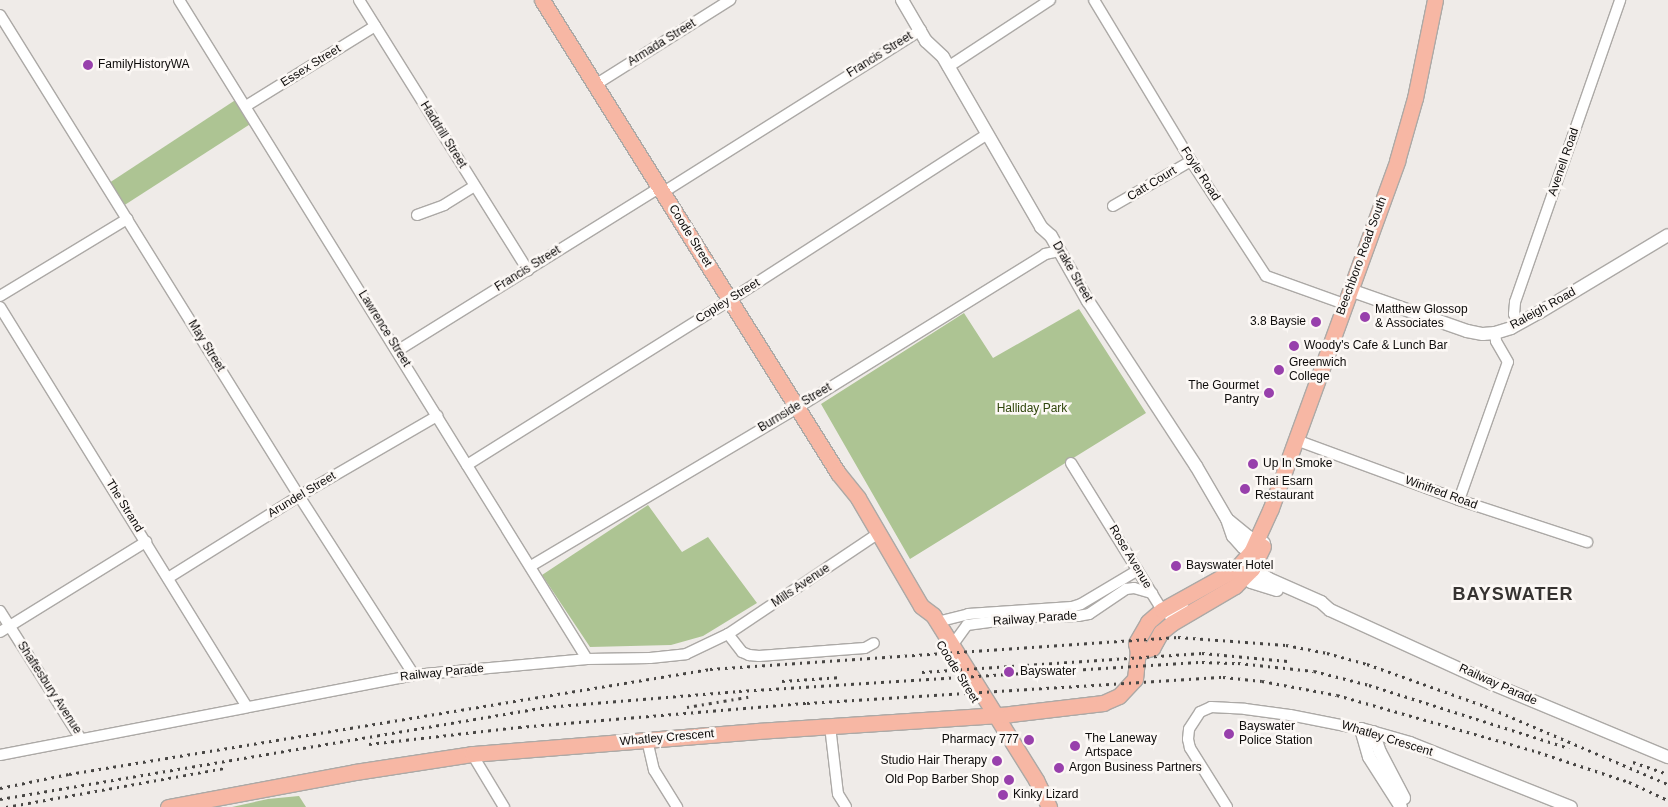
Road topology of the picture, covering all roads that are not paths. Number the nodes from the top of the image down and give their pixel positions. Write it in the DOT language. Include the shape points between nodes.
graph roads {
  1 [pos="179,0"];
  2 [pos="359,0"];
  3 [pos="542,0"];
  4 [pos="730,0"];
  5 [pos="902,0"];
  6 [pos="1050,0"];
  7 [pos="1094,0"];
  8 [pos="1435,0"];
  9 [pos="1620,0"];
  10 [pos="0,15"];
  11 [pos="375,26"];
  12 [pos="921,30"];
  13 [pos="948,67"];
  14 [pos="595,85"];
  15 [pos="246,106"];
  16 [pos="986,135"];
  17 [pos="1191,160"];
  18 [pos="475,186"];
  19 [pos="661,190"];
  20 [pos="1113,206"];
  21 [pos="417,215"];
  22 [pos="127,219"];
  23 [pos="1668,235"];
  24 [pos="1059,251"];
  25 [pos="528,270"];
  26 [pos="1350,290"];
  27 [pos="0,296"];
  28 [pos="730,300"];
  29 [pos="1344,304"];
  30 [pos="0,307"];
  31 [pos="1519,324"];
  32 [pos="1494,333"];
  33 [pos="397,351"];
  34 [pos="797,408"];
  35 [pos="437,416"];
  36 [pos="1296,440"];
  37 [pos="1071,463"];
  38 [pos="467,465"];
  39 [pos="838,473"];
  40 [pos="299,496"];
  41 [pos="1459,500"];
  42 [pos="873,537"];
  43 [pos="146,542"];
  44 [pos="1587,542"];
  45 [pos="1251,559"];
  46 [pos="896,565"];
  47 [pos="531,566"];
  48 [pos="1138,570"];
  49 [pos="168,578"];
  50 [pos="1152,593"];
  51 [pos="1206,605"];
  52 [pos="921,606"];
  53 [pos="1162,610"];
  54 [pos="0,611"];
  55 [pos="937,622"];
  56 [pos="9,626"];
  57 [pos="0,632"];
  58 [pos="728,634"];
  59 [pos="874,642"];
  60 [pos="952,647"];
  61 [pos="1138,652"];
  62 [pos="587,659"];
  63 [pos="414,675"];
  64 [pos="247,707"];
  65 [pos="990,716"];
  66 [pos="830,726"];
  67 [pos="1367,730"];
  68 [pos="82,739"];
  69 [pos="647,740"];
  70 [pos="472,754"];
  71 [pos="0,755"];
  72 [pos="1668,757"];
  73 [pos="168,807"];
  74 [pos="504,807"];
  75 [pos="677,807"];
  76 [pos="846,807"];
  77 [pos="1044,807"];
  78 [pos="1049,807"];
  79 [pos="1227,807"];
  80 [pos="1401,807"];
  81 [pos="1409,807"];
  82 [pos="1571,807"];
  1 -- 15 [label="street, Lawrence Street"];
  2 -- 11 [label="street, Haddrill Street"];
  3 -- 14 [label="main road, Coode Street"];
  4 -- 14 [label="street, Armada Street"];
  5 -- 12 [label="street, Drake Street"];
  6 -- 13 [label="street"];
  7 -- 17 [label="street, Foyle Road"];
  8 -- 26 [label="main road, Beechboro Road South" via="1406,131"];
  9 -- 31 [label="street, Avenell Road" via="1515,302 1514,314"];
  10 -- 22 [label="street, May Street"];
  11 -- 15 [label="street, Essex Street"];
  11 -- 18 [label="street, Haddrill Street"];
  12 -- 13 [label="street, Drake Street"];
  12 -- 19 [label="street, Francis Street"];
  13 -- 16 [label="street, Drake Street"];
  14 -- 19 [label="main road, Coode Street"];
  15 -- 33 [label="street, Lawrence Street"];
  16 -- 24 [label="street, Drake Street"];
  16 -- 28 [label="street, Copley Street"];
  17 -- 20 [label="street, Catt Court"];
  17 -- 29 [label="street, Foyle Road" via="1266,276"];
  18 -- 21 [label="street" via="444,205"];
  18 -- 25 [label="street, Haddrill Street"];
  19 -- 25 [label="street, Francis Street"];
  19 -- 28 [label="main road, Coode Street"];
  22 -- 27 [label="street"];
  22 -- 40 [label="street, May Street"];
  23 -- 31 [label="street, Raleigh Road"];
  24 -- 34 [label="street, Burnside Street" via="1045,254"];
  24 -- 45 [label="street, Drake Street" via="1178,438 1227,519 1233,536"];
  25 -- 33 [label="street, Francis Street"];
  26 -- 29 [label="main road, Beechboro Road South"];
  26 -- 32 [label="street, Raleigh Road" via="1467,330"];
  28 -- 34 [label="main road, Coode Street"];
  28 -- 38 [label="street, Copley Street"];
  29 -- 36 [label="main road, Beechboro Road South"];
  30 -- 43 [label="street, The Strand"];
  31 -- 32 [label="street, Raleigh Road"];
  32 -- 41 [label="street" via="1508,362"];
  33 -- 35 [label="street, Lawrence Street"];
  34 -- 39 [label="main road, Coode Street"];
  34 -- 47 [label="street, Burnside Street"];
  35 -- 38 [label="street, Lawrence Street"];
  35 -- 40 [label="street, Arundel Street"];
  36 -- 41 [label="street, Winifred Road"];
  36 -- 45 [label="main road, Beechboro Road South"];
  37 -- 48 [label="street, Rose Avenue"];
  38 -- 47 [label="street, Lawrence Street"];
  39 -- 42 [label="main road, Coode Street" via="843,489"];
  39 -- 46 [label="main road, Coode Street" via="890,548"];
  40 -- 49 [label="street, Arundel Street"];
  40 -- 63 [label="street, May Street"];
  41 -- 44 [label="street, Winifred Road"];
  42 -- 46 [label="main road, Coode Street" via="882,552"];
  42 -- 58 [label="street, Mills Avenue"];
  43 -- 49 [label="street, The Strand"];
  43 -- 56 [label="street"];
  45 -- 51 [label="main road"];
  45 -- 53 [label="main road"];
  45 -- 72 [label="street, Railway Parade" via="1281,591 1319,610 1330,610 1490,683"];
  46 -- 52 [label="main road, Coode Street"];
  47 -- 62 [label="street, Lawrence Street"];
  48 -- 50 [label="street, Rose Avenue"];
  48 -- 55 [label="street, Railway Parade" via="1072,607 968,614"];
  49 -- 64 [label="street, The Strand"];
  50 -- 53 [label="street, Rose Avenue"];
  50 -- 60 [label="street, Railway Parade" via="1126,589 1089,614 1078,616 967,625"];
  51 -- 53 [label="street" via="1197,602 1175,614"];
  51 -- 61 [label="main road" via="1172,623 1161,632 1152,648"];
  52 -- 55 [label="main road, Coode Street"];
  52 -- 65 [label="main road, Coode Street" via="922,615"];
  53 -- 61 [label="main road, Whatley Crescent" via="1142,630 1136,643"];
  54 -- 56 [label="street, Shaftesbury Avenue"];
  55 -- 60 [label="main road, Coode Street"];
  56 -- 57 [label="street"];
  56 -- 68 [label="street, Shaftesbury Avenue"];
  58 -- 59 [label="street" via="742,652 759,656 865,648"];
  58 -- 62 [label="street, Railway Parade" via="686,654"];
  60 -- 65 [label="main road, Coode Street"];
  61 -- 65 [label="main road, Whatley Crescent" via="1135,679 1119,696 1102,703"];
  62 -- 63 [label="street, Railway Parade"];
  63 -- 64 [label="street, Railway Parade"];
  64 -- 68 [label="street, Railway Parade"];
  65 -- 66 [label="main road, Whatley Crescent"];
  65 -- 77 [label="main road, Coode Street" via="998,736"];
  65 -- 78 [label="main road" via="1041,789"];
  66 -- 69 [label="main road, Whatley Crescent"];
  66 -- 76 [label="street" via="838,794"];
  67 -- 79 [label="street, Whatley Crescent" via="1290,715 1219,707 1205,709 1196,716 1189,729 1190,748"];
  67 -- 80 [label="street" via="1369,757"];
  67 -- 81 [label="street"];
  67 -- 82 [label="street, Whatley Crescent" via="1410,743"];
  68 -- 71 [label="street, Railway Parade"];
  69 -- 70 [label="main road, Whatley Crescent"];
  69 -- 75 [label="street" via="654,770"];
  70 -- 73 [label="main road, Whatley Crescent"];
  70 -- 74 [label="street"];
}
